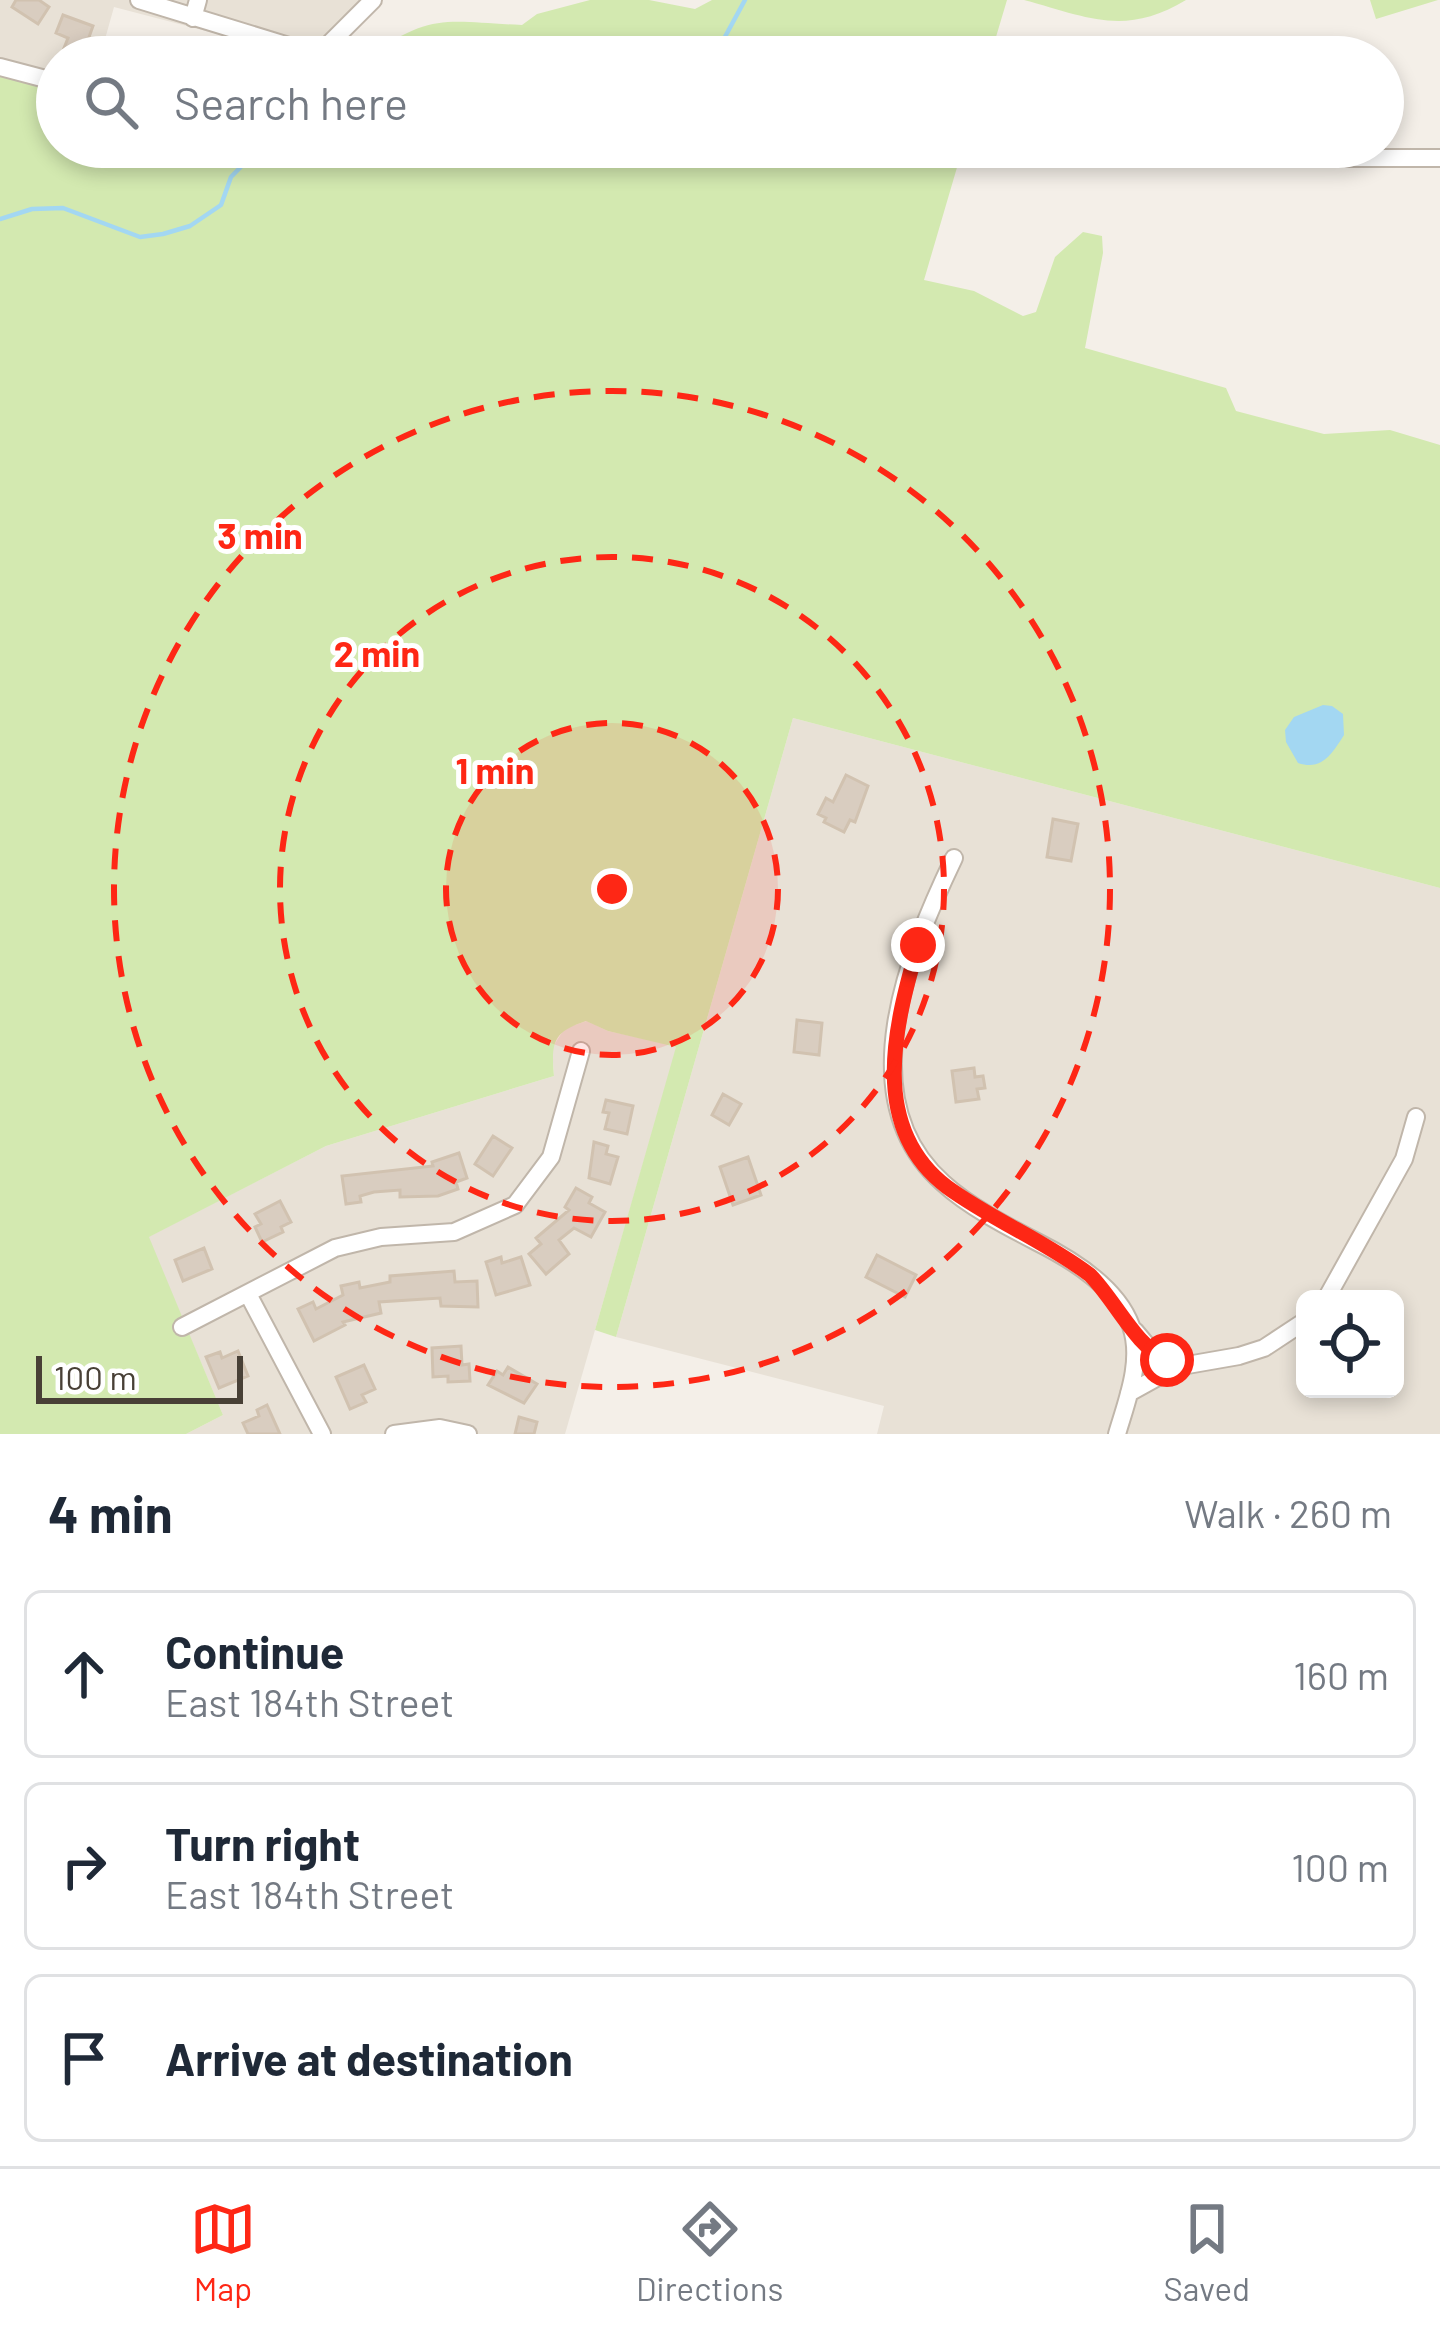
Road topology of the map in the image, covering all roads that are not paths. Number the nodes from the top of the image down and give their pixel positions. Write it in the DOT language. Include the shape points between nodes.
graph roads {
  1 [pos="139,0"];
  2 [pos="373,0"];
  3 [pos="195,9"];
  4 [pos="269,36"];
  5 [pos="337,36"];
  6 [pos="0,67"];
  7 [pos="36,76"];
  8 [pos="1404,158"];
  9 [pos="1440,158"];
  10 [pos="954,858"];
  11 [pos="580,1051"];
  12 [pos="1416,1117"];
  13 [pos="1331,1290"];
  14 [pos="248,1294"];
  15 [pos="1130,1323"];
  16 [pos="1296,1326"];
  17 [pos="182,1327"];
  18 [pos="1193,1362"];
  19 [pos="1129,1393"];
  20 [pos="322,1434"];
  21 [pos="394,1434"];
  22 [pos="468,1434"];
  23 [pos="1117,1434"];
  1 -- 3 [label="street"];
  2 -- 5 [label="street"];
  3 -- 4 [label="street"];
  6 -- 7 [label="street"];
  8 -- 9 [label="street"];
  10 -- 15 [label="street" via="918,945 894,1039 893,1083 904,1126 945,1185 1067,1258"];
  11 -- 14 [label="street" via="551,1157 514,1205 454,1232 335,1248"];
  12 -- 13 [label="street" via="1404,1160"];
  14 -- 17 [label="street"];
  14 -- 20 [label="street"];
  15 -- 18 [label="street" via="1155,1355"];
  15 -- 19 [label="street"];
  16 -- 18 [label="street" via="1251,1352"];
  18 -- 19 [label="street"];
  19 -- 23 [label="street"];
  21 -- 22 [label="street"];
}
